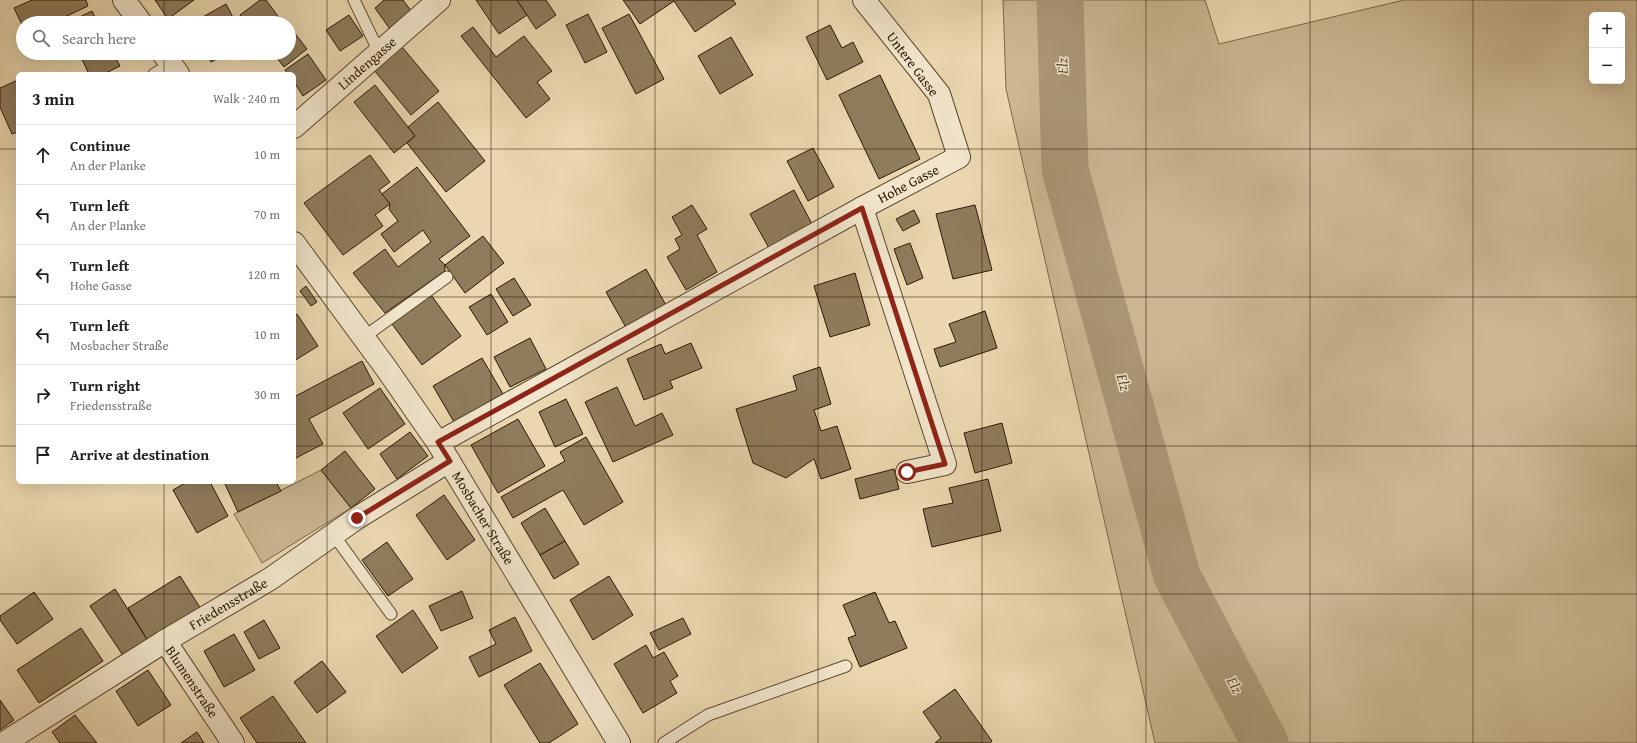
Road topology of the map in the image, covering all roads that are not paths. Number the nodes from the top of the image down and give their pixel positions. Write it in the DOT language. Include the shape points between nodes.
graph roads {
  1 [pos="124,0"];
  2 [pos="354,0"];
  3 [pos="439,0"];
  4 [pos="864,0"];
  5 [pos="136,16"];
  6 [pos="380,54"];
  7 [pos="296,125"];
  8 [pos="959,156"];
  9 [pos="862,208"];
  10 [pos="296,246"];
  11 [pos="447,277"];
  12 [pos="364,337"];
  13 [pos="438,442"];
  14 [pos="450,461"];
  15 [pos="907,472"];
  16 [pos="333,534"];
  17 [pos="391,614"];
  18 [pos="165,641"];
  19 [pos="846,666"];
  20 [pos="4,743"];
  21 [pos="233,743"];
  22 [pos="619,743"];
  23 [pos="664,743"];
  1 -- 5 [label="street"];
  2 -- 6 [label="lane"];
  3 -- 6 [label="street, Lindengasse"];
  4 -- 8 [label="street, Untere Gasse" via="939,94"];
  6 -- 7 [label="street, Lindengasse"];
  8 -- 9 [label="street, Hohe Gasse"];
  9 -- 13 [label="street, Hohe Gasse"];
  9 -- 15 [label="street" via="945,464"];
  10 -- 12 [label="street, Mosbacher Straße"];
  11 -- 12 [label="lane"];
  12 -- 13 [label="street, Mosbacher Straße"];
  13 -- 14 [label="street, Mosbacher Straße"];
  14 -- 16 [label="street, Friedensstraße"];
  14 -- 22 [label="street, Mosbacher Straße"];
  16 -- 17 [label="lane"];
  16 -- 18 [label="street, Friedensstraße" via="270,579"];
  18 -- 20 [label="street, Friedensstraße"];
  18 -- 21 [label="street, Blumenstraße"];
  19 -- 23 [label="lane" via="708,716"];
}
